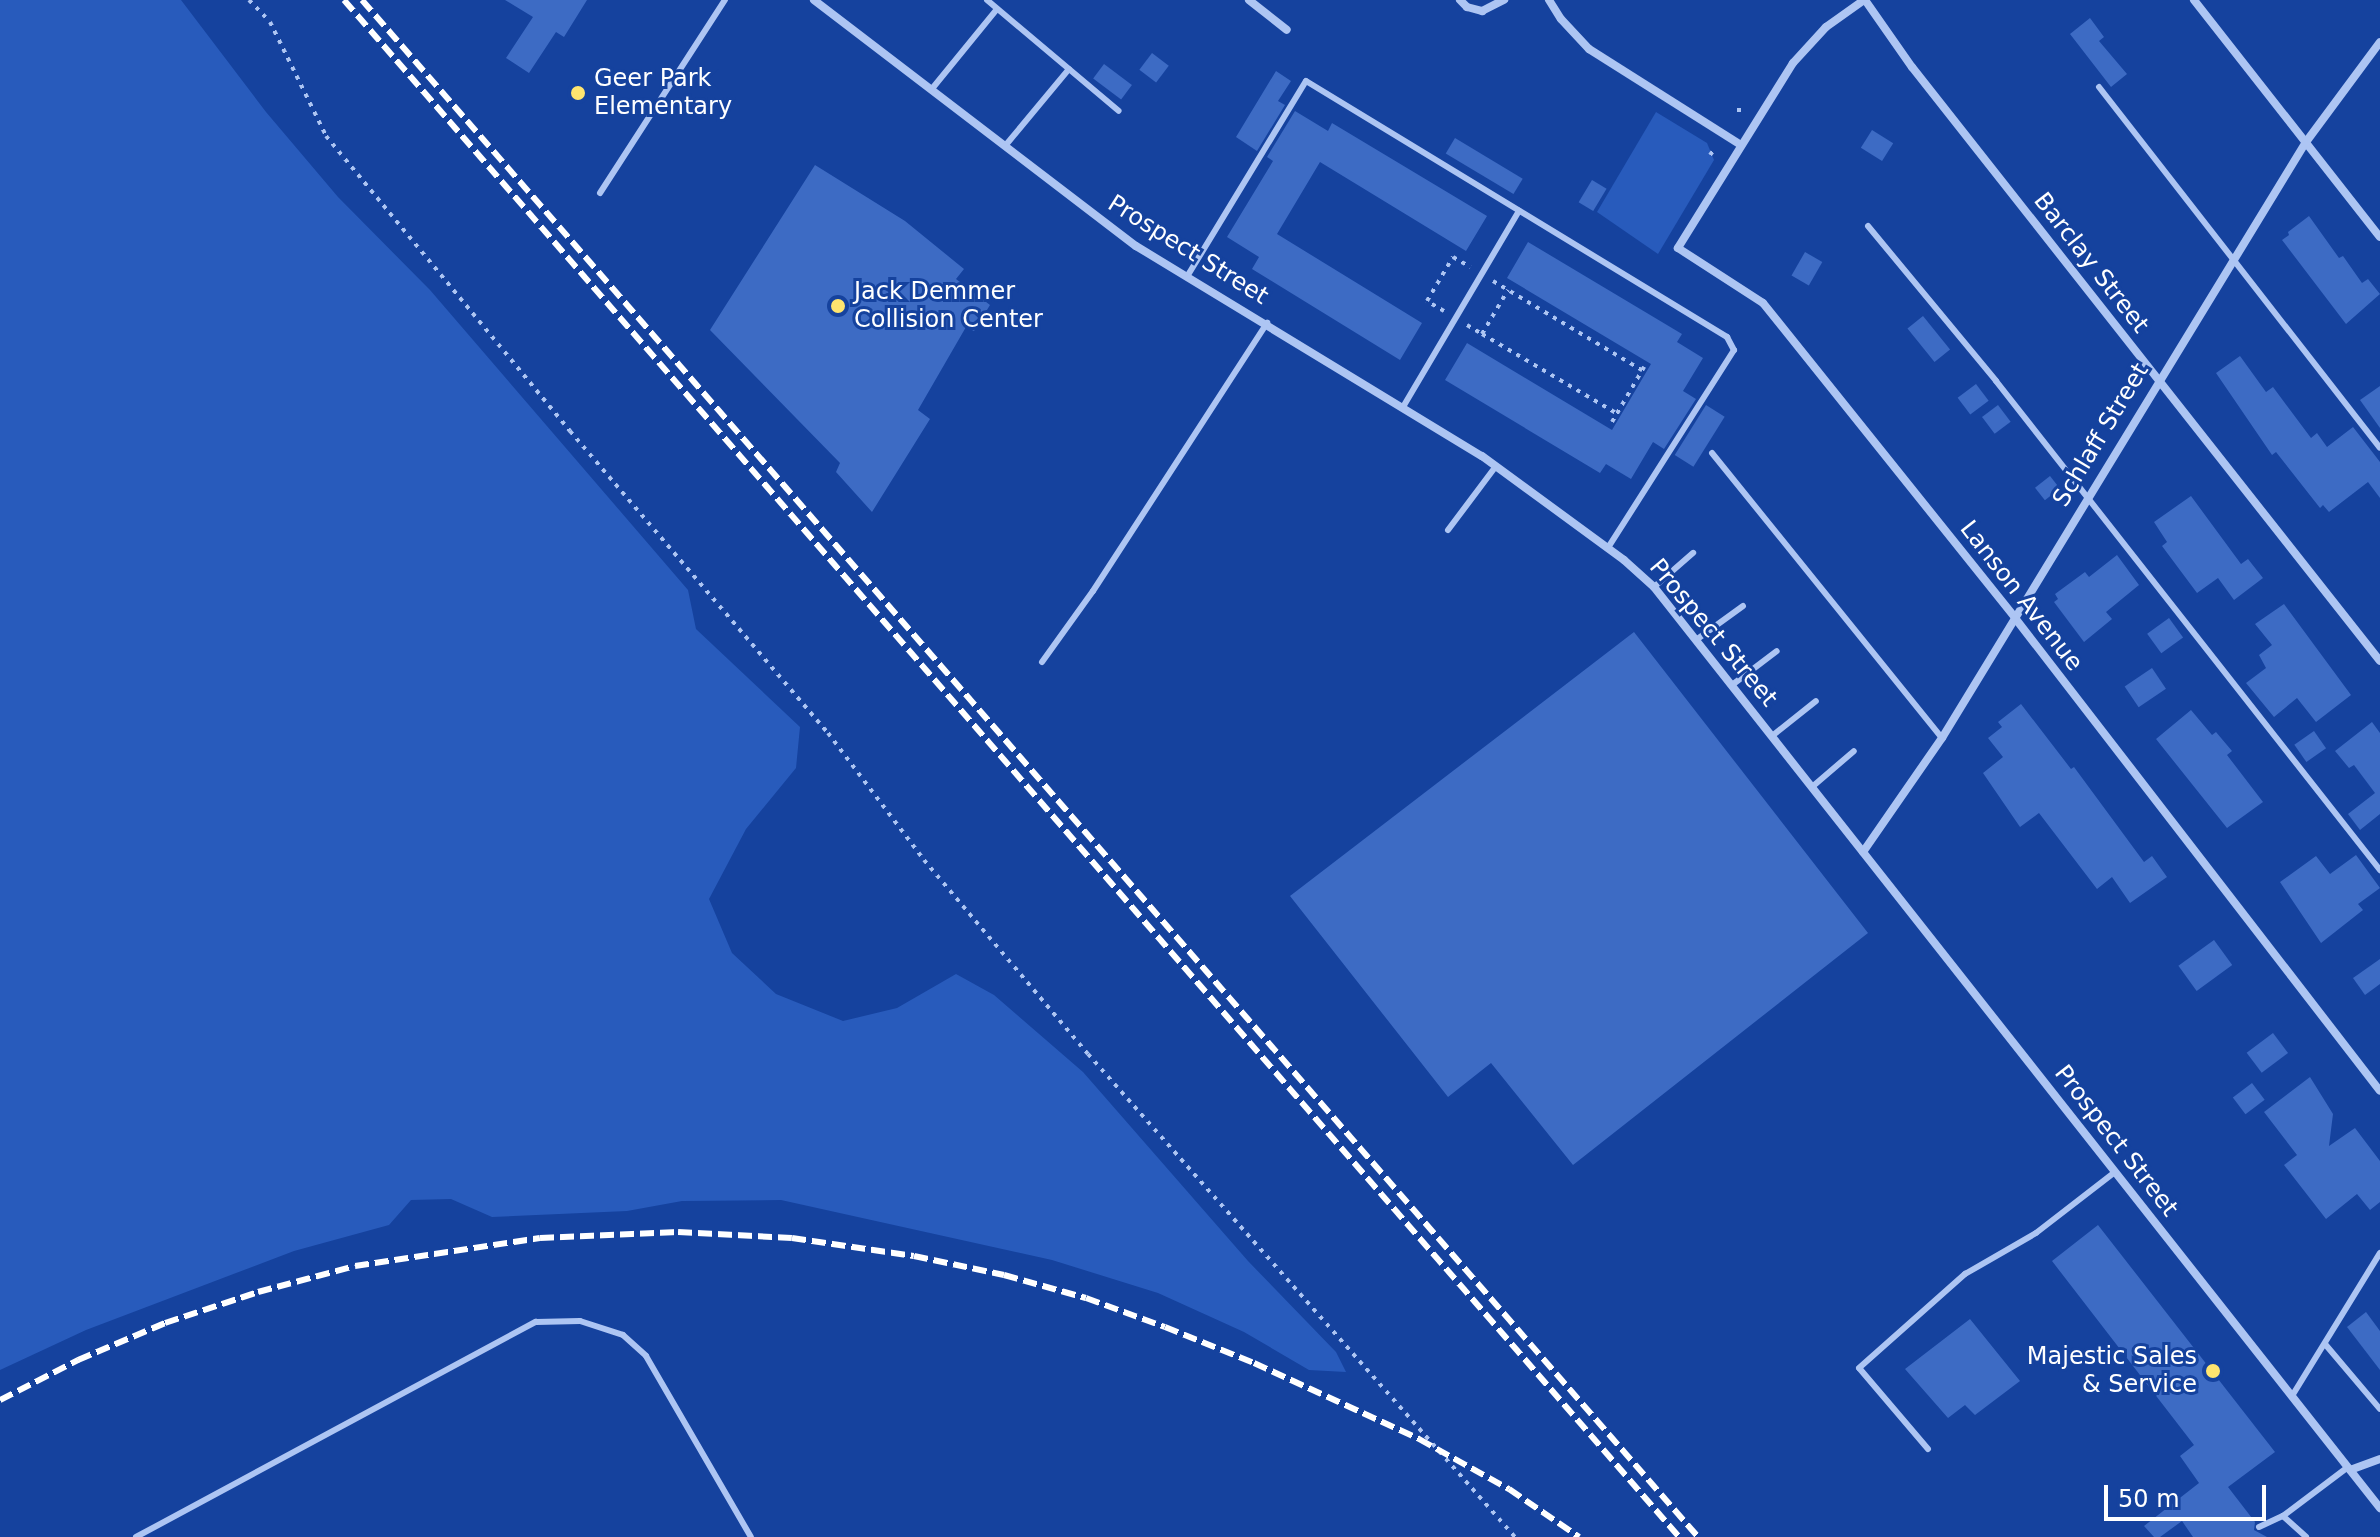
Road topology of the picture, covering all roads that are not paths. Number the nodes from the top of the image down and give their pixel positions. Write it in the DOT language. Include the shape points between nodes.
graph roads {
  1 [pos="725,0"];
  2 [pos="814,0"];
  3 [pos="987,0"];
  4 [pos="1249,0"];
  5 [pos="1460,0"];
  6 [pos="1504,0"];
  7 [pos="1549,0"];
  8 [pos="1865,0"];
  9 [pos="2194,0"];
  10 [pos="997,9"];
  11 [pos="1287,30"];
  12 [pos="2380,42"];
  13 [pos="1069,69"];
  14 [pos="2099,87"];
  15 [pos="931,90"];
  16 [pos="1119,111"];
  17 [pos="2306,142"];
  18 [pos="1741,145"];
  19 [pos="1005,146"];
  20 [pos="600,193"];
  21 [pos="1519,211"];
  22 [pos="1868,226"];
  23 [pos="2380,237"];
  24 [pos="2232,260"];
  25 [pos="1188,275"];
  26 [pos="1267,323"];
  27 [pos="2157,380"];
  28 [pos="1403,407"];
  29 [pos="2380,448"];
  30 [pos="1712,453"];
  31 [pos="1496,466"];
  32 [pos="2087,498"];
  33 [pos="1448,530"];
  34 [pos="1608,548"];
  35 [pos="1693,553"];
  36 [pos="1654,587"];
  37 [pos="1743,606"];
  38 [pos="2015,618"];
  39 [pos="1696,640"];
  40 [pos="1777,651"];
  41 [pos="2380,661"];
  42 [pos="1042,662"];
  43 [pos="1732,685"];
  44 [pos="1816,701"];
  45 [pos="1772,736"];
  46 [pos="1942,738"];
  47 [pos="1854,751"];
  48 [pos="1812,787"];
  49 [pos="1863,852"];
  50 [pos="2380,870"];
  51 [pos="2380,1091"];
  52 [pos="2115,1172"];
  53 [pos="2379,1256"];
  54 [pos="2325,1344"];
  55 [pos="2291,1396"];
  56 [pos="2380,1409"];
  57 [pos="1928,1449"];
  58 [pos="2380,1459"];
  59 [pos="2349,1468"];
  60 [pos="2380,1508"];
  61 [pos="2283,1516"];
  62 [pos="2259,1527"];
  63 [pos="136,1537"];
  64 [pos="751,1537"];
  65 [pos="2306,1537"];
  1 -- 20 [label="lane"];
  2 -- 15 [label="street, Prospect Street"];
  3 -- 10 [label="lane"];
  4 -- 11 [label="street"];
  5 -- 6 [label="street" via="1482,11"];
  7 -- 18 [label="street" via="1589,49"];
  8 -- 18 [label="street, Lanson Avenue" via="1811,40"];
  8 -- 27 [label="street, Barclay Street"];
  9 -- 17 [label="street"];
  10 -- 13 [label="lane"];
  10 -- 15 [label="lane"];
  12 -- 17 [label="street, Schlaff Street"];
  13 -- 16 [label="lane"];
  13 -- 19 [label="lane"];
  14 -- 24 [label="lane"];
  15 -- 19 [label="street, Prospect Street"];
  17 -- 23 [label="street"];
  17 -- 24 [label="street, Schlaff Street"];
  18 -- 38 [label="street, Lanson Avenue" via="1678,248 1763,303"];
  19 -- 25 [label="street, Prospect Street" via="1136,246"];
  21 -- 25 [label="lane" via="1306,81"];
  21 -- 28 [label="lane"];
  21 -- 34 [label="lane" via="1727,337 1734,350"];
  22 -- 32 [label="lane"];
  24 -- 27 [label="street, Schlaff Street"];
  24 -- 29 [label="lane"];
  25 -- 26 [label="street, Prospect Street"];
  26 -- 28 [label="street, Prospect Street"];
  26 -- 42 [label="lane"];
  27 -- 32 [label="street, Schlaff Street"];
  27 -- 41 [label="street, Barclay Street"];
  28 -- 31 [label="street, Prospect Street"];
  30 -- 46 [label="lane"];
  31 -- 33 [label="lane"];
  31 -- 34 [label="street, Prospect Street"];
  32 -- 38 [label="street, Schlaff Street"];
  32 -- 50 [label="lane"];
  34 -- 36 [label="street, Prospect Street"];
  35 -- 36 [label="lane"];
  36 -- 39 [label="street, Prospect Street"];
  37 -- 39 [label="lane"];
  38 -- 46 [label="street, Schlaff Street"];
  38 -- 51 [label="street, Lanson Avenue"];
  39 -- 43 [label="street, Prospect Street"];
  40 -- 43 [label="lane"];
  43 -- 45 [label="street, Prospect Street"];
  44 -- 45 [label="lane"];
  45 -- 48 [label="street, Prospect Street"];
  46 -- 49 [label="street, Schlaff Street"];
  47 -- 48 [label="lane"];
  48 -- 49 [label="street, Prospect Street"];
  49 -- 52 [label="street, Prospect Street"];
  52 -- 55 [label="street, Prospect Street"];
  52 -- 57 [label="lane" via="2036,1233 1965,1274 1859,1368"];
  53 -- 54 [label="lane"];
  54 -- 55 [label="lane"];
  54 -- 56 [label="lane"];
  55 -- 59 [label="street, Prospect Street"];
  58 -- 59 [label="street"];
  59 -- 60 [label="street, Prospect Street"];
  59 -- 61 [label="lane"];
  61 -- 62 [label="lane"];
  61 -- 65 [label="lane"];
  63 -- 64 [label="lane" via="536,1322 580,1321 623,1335 646,1356"];
}
